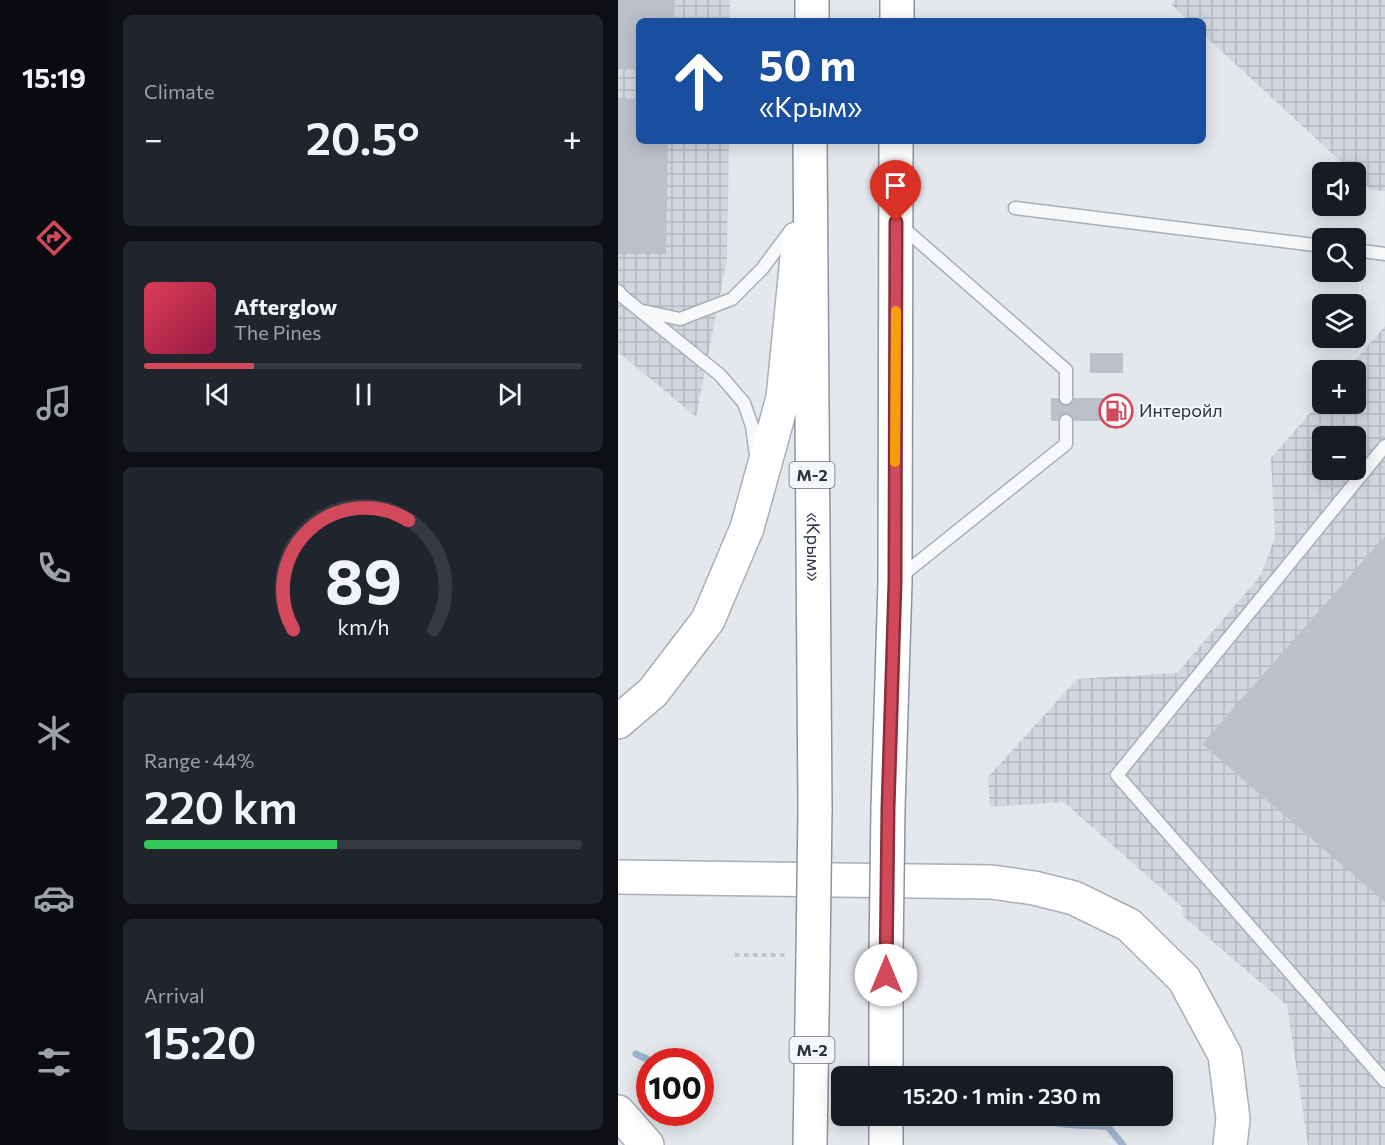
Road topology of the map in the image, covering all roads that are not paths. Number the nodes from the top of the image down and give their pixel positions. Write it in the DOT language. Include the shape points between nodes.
graph roads {
  1 [pos="812,0"];
  2 [pos="897,0"];
  3 [pos="812,18"];
  4 [pos="897,18"];
  5 [pos="809,144"];
  6 [pos="809,144"];
  7 [pos="896,144"];
  8 [pos="1016,208"];
  9 [pos="802,215"];
  10 [pos="896,222"];
  11 [pos="1312,245"];
  12 [pos="1366,251"];
  13 [pos="1385,254"];
  14 [pos="618,291"];
  15 [pos="640,310"];
  16 [pos="1066,398"];
  17 [pos="1066,421"];
  18 [pos="1385,446"];
  19 [pos="760,480"];
  20 [pos="895,582"];
  21 [pos="618,723"];
  22 [pos="618,878"];
  23 [pos="886,1066"];
  24 [pos="1385,1081"];
  25 [pos="618,1112"];
  26 [pos="886,1126"];
  27 [pos="647,1145"];
  28 [pos="810,1145"];
  29 [pos="886,1145"];
  30 [pos="1230,1145"];
  1 -- 3 [label="main road"];
  2 -- 4 [label="main road"];
  5 -- 9 [label="main road"];
  6 -- 28 [label="main road, «Крым» / М-2, bridge" via="815,810"];
  7 -- 10 [label="main road"];
  8 -- 11 [label="lane"];
  9 -- 15 [label="lane" via="762,269 732,299 681,318"];
  9 -- 19 [label="main road" via="783,398"];
  10 -- 16 [label="lane" via="1066,370"];
  10 -- 20 [label="main road"];
  12 -- 13 [label="lane"];
  14 -- 15 [label="lane"];
  15 -- 19 [label="lane" via="720,375 744,403 752,426"];
  17 -- 20 [label="lane" via="1066,444"];
  18 -- 24 [label="lane" via="1117,775"];
  19 -- 21 [label="main road" via="747,528 708,620 653,692"];
  20 -- 23 [label="main road, bridge"];
  22 -- 30 [label="main road" via="992,882 1074,898 1129,925 1184,979 1225,1055 1233,1119"];
  25 -- 27 [label="main road"];
  26 -- 29 [label="main road"];
}
